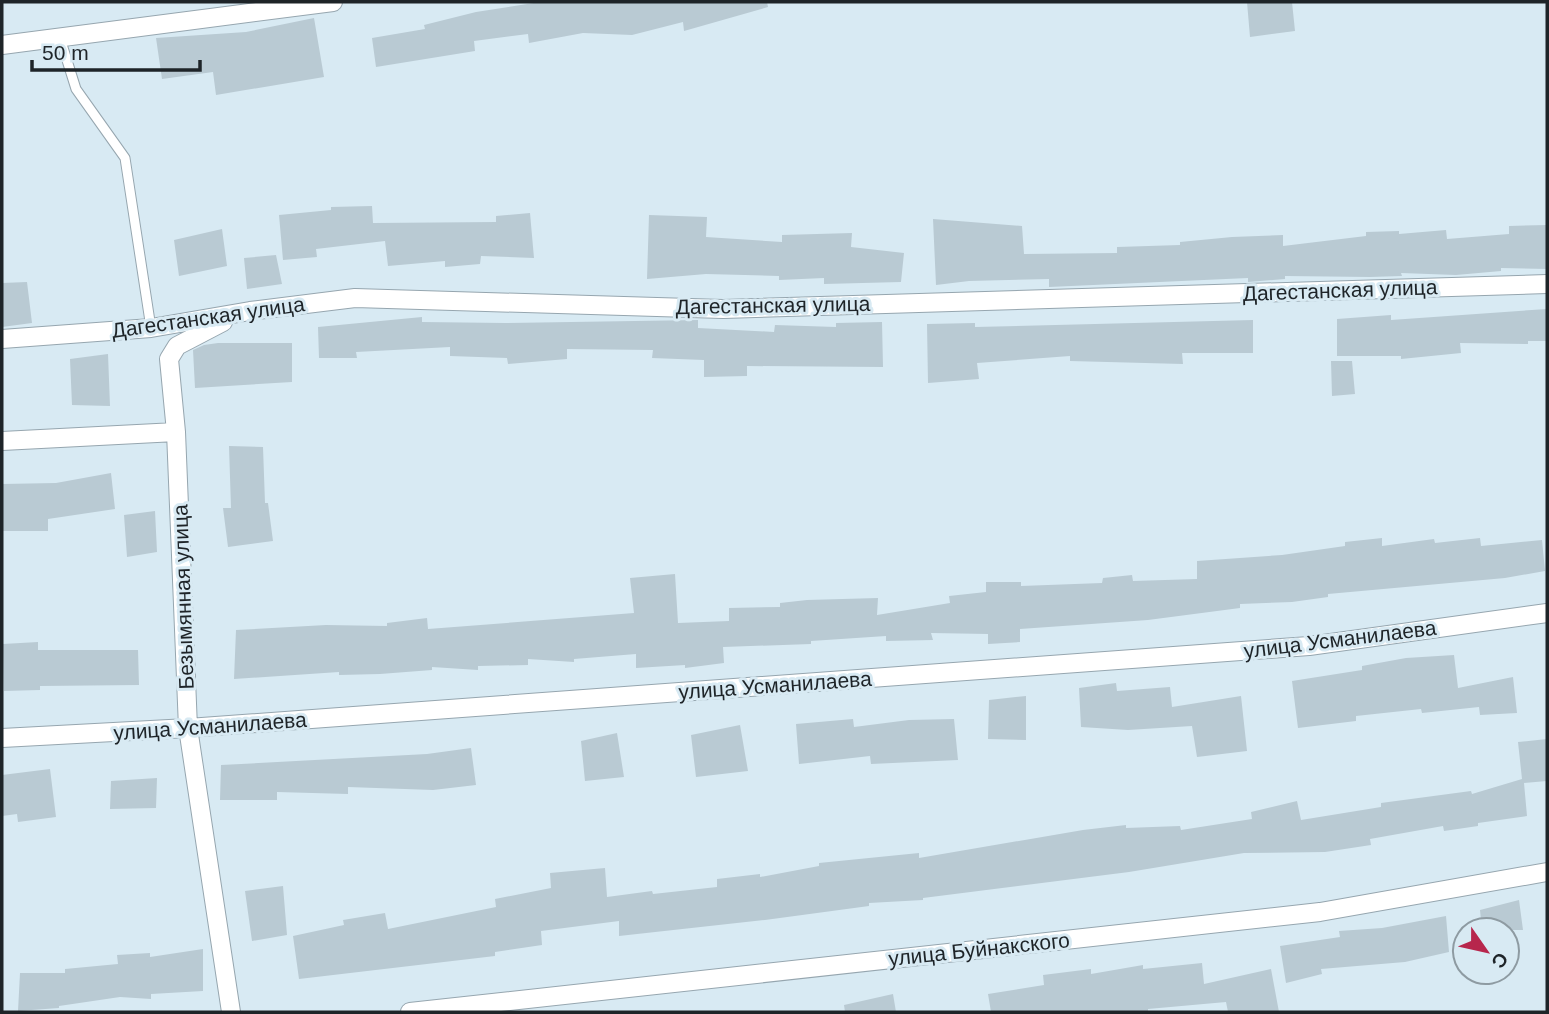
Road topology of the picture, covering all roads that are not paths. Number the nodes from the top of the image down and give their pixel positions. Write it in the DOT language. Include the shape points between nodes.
graph roads {
  1 [pos="333,2"];
  2 [pos="60,38"];
  3 [pos="2,45"];
  4 [pos="1547,284"];
  5 [pos="250,311"];
  6 [pos="151,328"];
  7 [pos="2,339"];
  8 [pos="176,432"];
  9 [pos="2,441"];
  10 [pos="1547,613"];
  11 [pos="188,728"];
  12 [pos="2,738"];
  13 [pos="1547,872"];
  14 [pos="231,1012"];
  15 [pos="410,1012"];
  1 -- 2 [label="street"];
  2 -- 3 [label="street"];
  2 -- 6 [label="lane" via="76,89 125,158"];
  4 -- 5 [label="street, Дагестанская улица" via="723,309 355,298"];
  5 -- 6 [label="street, Дагестанская улица"];
  5 -- 8 [label="street, Безымянная улица" via="198,333 177,346 169,359"];
  6 -- 7 [label="street, Дагестанская улица"];
  8 -- 9 [label="street"];
  8 -- 11 [label="street, Безымянная улица"];
  10 -- 11 [label="street, улица Усманилаева" via="1309,646"];
  11 -- 12 [label="street, улица Усманилаева"];
  11 -- 14 [label="street, Безымянная улица"];
  13 -- 15 [label="street, улица Буйнакского" via="1320,912"];
}
